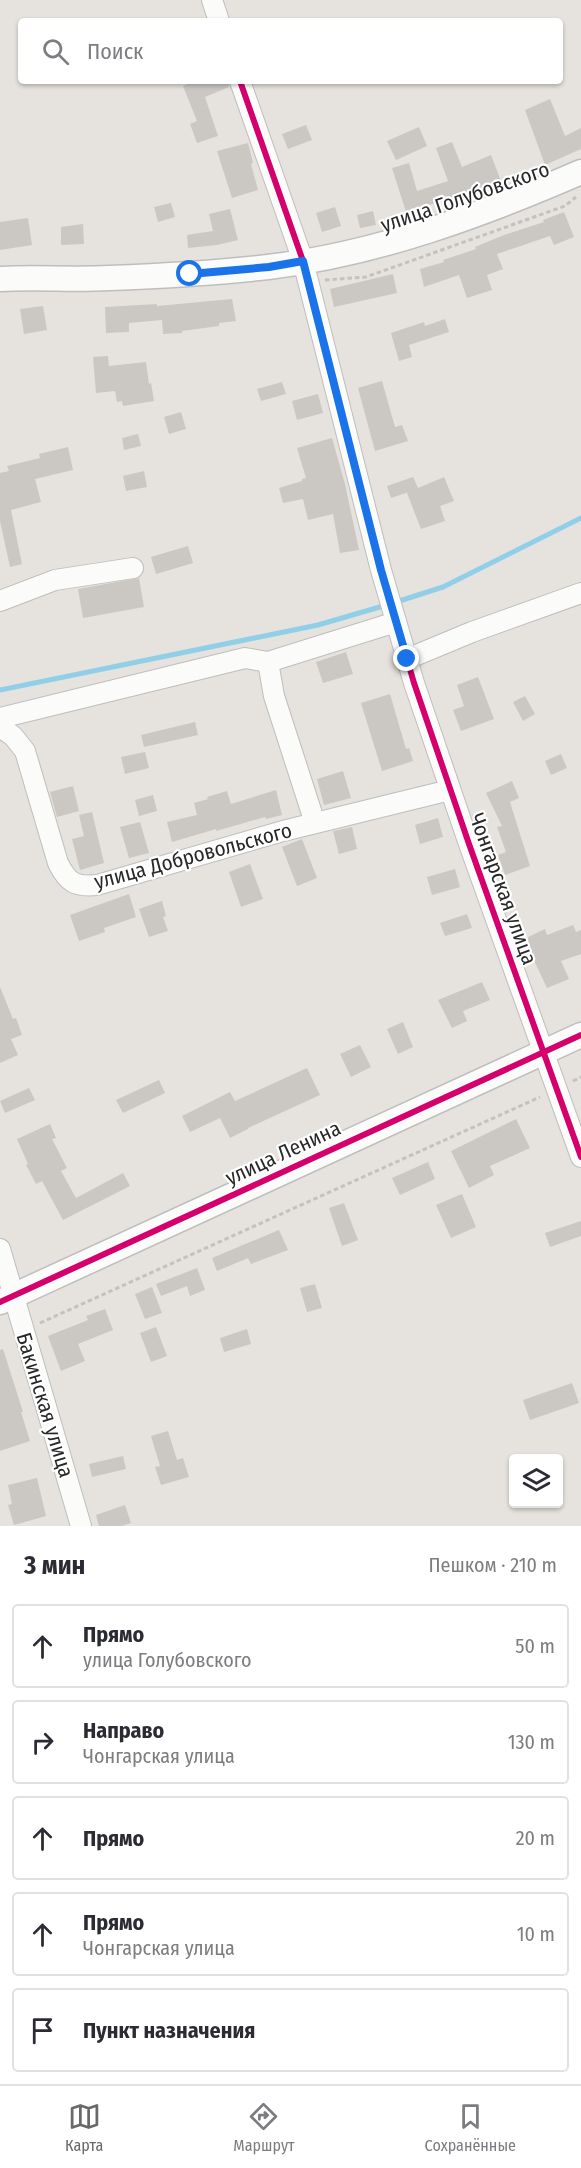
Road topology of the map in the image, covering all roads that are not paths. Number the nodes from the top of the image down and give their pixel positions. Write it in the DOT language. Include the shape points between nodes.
graph roads {
  1 [pos="212,0"];
  2 [pos="218,18"];
  3 [pos="241,84"];
  4 [pos="581,172"];
  5 [pos="303,261"];
  6 [pos="0,279"];
  7 [pos="132,568"];
  8 [pos="581,593"];
  9 [pos="0,601"];
  10 [pos="397,626"];
  11 [pos="407,659"];
  12 [pos="268,662"];
  13 [pos="0,718"];
  14 [pos="0,727"];
  15 [pos="450,790"];
  16 [pos="315,823"];
  17 [pos="581,1035"];
  18 [pos="543,1052"];
  19 [pos="581,1157"];
  20 [pos="0,1249"];
  21 [pos="6,1299"];
  22 [pos="81,1526"];
  1 -- 2 [label="street"];
  3 -- 5 [label="street"];
  4 -- 5 [label="street, улица Голубовского" via="410,238"];
  5 -- 6 [label="street, улица Голубовского" via="178,274"];
  5 -- 10 [label="street, Чонгарская улица"];
  7 -- 9 [label="street" via="55,580"];
  8 -- 11 [label="street"];
  10 -- 11 [label="street, Чонгарская улица"];
  10 -- 12 [label="street"];
  11 -- 15 [label="street, Чонгарская улица"];
  12 -- 13 [label="street" via="245,658"];
  12 -- 16 [label="street" via="274,696"];
  14 -- 16 [label="street, улица Добровольского" via="25,751 62,872 82,886"];
  15 -- 16 [label="street, улица Добровольского"];
  15 -- 18 [label="street, Чонгарская улица"];
  17 -- 18 [label="street, улица Ленина"];
  18 -- 19 [label="street, Чонгарская улица"];
  18 -- 21 [label="street, улица Ленина"];
  20 -- 21 [label="street, Бакинская улица"];
  21 -- 22 [label="street, Бакинская улица" via="23,1330"];
}
